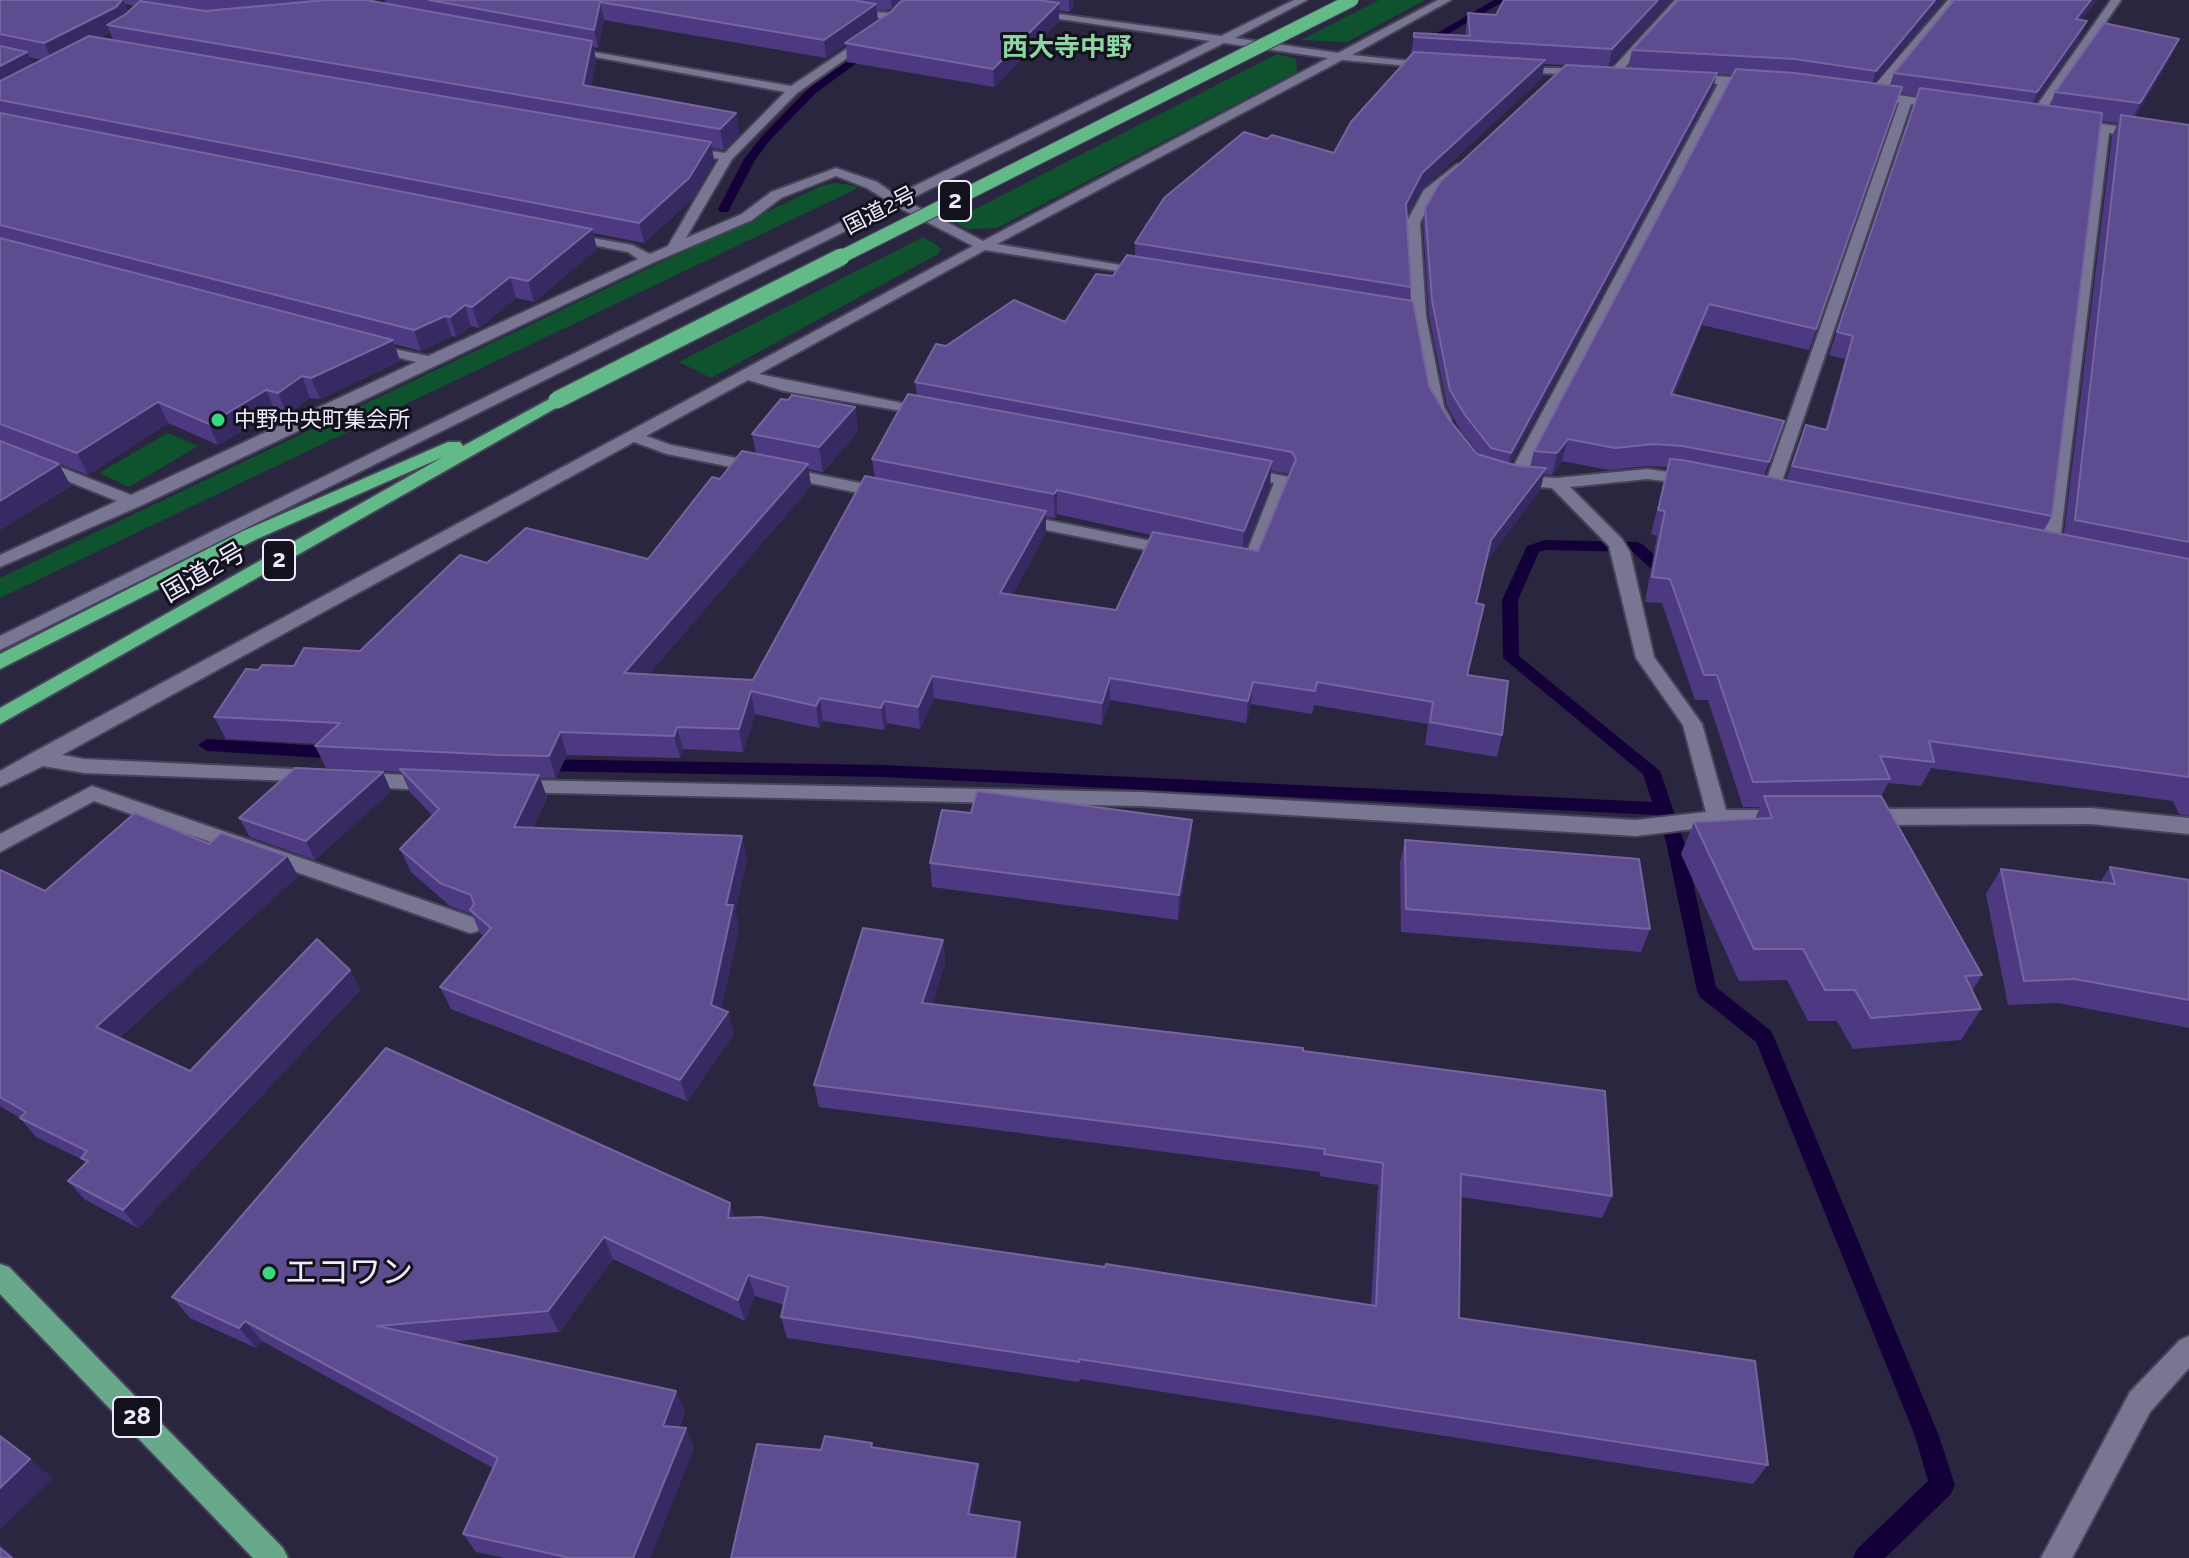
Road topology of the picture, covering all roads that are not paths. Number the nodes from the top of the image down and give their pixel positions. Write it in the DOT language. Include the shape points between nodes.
graph roads {
  1 [pos="926,0"];
  2 [pos="1302,0"];
  3 [pos="1352,0"];
  4 [pos="1446,0"];
  5 [pos="1681,0"];
  6 [pos="1954,0"];
  7 [pos="2116,0"];
  8 [pos="1026,11"];
  9 [pos="842,13"];
  10 [pos="875,34"];
  11 [pos="1222,38"];
  12 [pos="561,48"];
  13 [pos="1343,56"];
  14 [pos="1439,66"];
  15 [pos="1498,69"];
  16 [pos="1559,72"];
  17 [pos="1614,73"];
  18 [pos="1628,74"];
  19 [pos="1670,77"];
  20 [pos="1726,80"];
  21 [pos="1773,84"];
  22 [pos="793,90"];
  23 [pos="1538,92"];
  24 [pos="1860,94"];
  25 [pos="1875,95"];
  26 [pos="1906,100"];
  27 [pos="1949,106"];
  28 [pos="2020,116"];
  29 [pos="2034,118"];
  30 [pos="2048,120"];
  31 [pos="2062,122"];
  32 [pos="2103,128"];
  33 [pos="2189,140"];
  34 [pos="680,149"];
  35 [pos="1473,153"];
  36 [pos="727,157"];
  37 [pos="896,201"];
  38 [pos="555,234"];
  39 [pos="983,246"];
  40 [pos="674,247"];
  41 [pos="645,261"];
  42 [pos="1152,274"];
  43 [pos="355,342"];
  44 [pos="432,362"];
  45 [pos="746,375"];
  46 [pos="557,400"];
  47 [pos="940,415"];
  48 [pos="1452,435"];
  49 [pos="632,436"];
  50 [pos="0,448"];
  51 [pos="1220,468"];
  52 [pos="1702,481"];
  53 [pos="1557,483"];
  54 [pos="1771,494"];
  55 [pos="897,495"];
  56 [pos="134,502"];
  57 [pos="1005,517"];
  58 [pos="2050,550"];
  59 [pos="1189,554"];
  60 [pos="1219,560"];
  61 [pos="0,562"];
  62 [pos="0,644"];
  63 [pos="0,662"];
  64 [pos="0,717"];
  65 [pos="39,758"];
  66 [pos="0,780"];
  67 [pos="445,784"];
  68 [pos="492,786"];
  69 [pos="1842,817"];
  70 [pos="1718,818"];
  71 [pos="1796,818"];
  72 [pos="2189,826"];
  73 [pos="0,844"];
  74 [pos="470,925"];
  75 [pos="0,1276"];
  76 [pos="2189,1349"];
  77 [pos="273,1558"];
  78 [pos="2056,1558"];
  1 -- 9 [label="street" via="891,21"];
  2 -- 11 [label="street"];
  3 -- 46 [label="highway, 国道2号 / 2, bridge"];
  4 -- 13 [label="street"];
  5 -- 17 [label="street"];
  6 -- 25 [label="street"];
  7 -- 29 [label="street"];
  8 -- 11 [label="street"];
  10 -- 22 [label="street"];
  11 -- 13 [label="street"];
  11 -- 37 [label="street"];
  12 -- 22 [label="street"];
  13 -- 14 [label="street"];
  13 -- 39 [label="street"];
  15 -- 16 [label="street"];
  16 -- 17 [label="street"];
  16 -- 23 [label="street"];
  17 -- 18 [label="street"];
  19 -- 20 [label="street"];
  20 -- 21 [label="street"];
  20 -- 53 [label="street" via="1508,478"];
  22 -- 36 [label="street"];
  24 -- 25 [label="street"];
  25 -- 26 [label="street"];
  26 -- 27 [label="street"];
  26 -- 54 [label="street"];
  28 -- 29 [label="street"];
  29 -- 30 [label="street"];
  31 -- 32 [label="street"];
  32 -- 33 [label="street"];
  32 -- 58 [label="street"];
  34 -- 36 [label="street"];
  35 -- 48 [label="street" via="1429,193 1413,223 1411,315 1436,407"];
  36 -- 40 [label="street"];
  37 -- 39 [label="street"];
  37 -- 40 [label="street" via="857,177 836,172 776,195 747,217"];
  37 -- 62 [label="street"];
  38 -- 41 [label="street" via="632,249"];
  39 -- 42 [label="street"];
  39 -- 45 [label="street"];
  40 -- 41 [label="street"];
  41 -- 44 [label="street"];
  43 -- 44 [label="street"];
  44 -- 56 [label="street"];
  45 -- 47 [label="street"];
  45 -- 49 [label="street"];
  46 -- 63 [label="highway, 国道2号 / 2" via="250,535"];
  46 -- 64 [label="highway, 国道2号 / 2"];
  49 -- 55 [label="street" via="667,449"];
  49 -- 65 [label="street"];
  50 -- 56 [label="street"];
  51 -- 60 [label="street" via="1283,480 1250,566"];
  52 -- 53 [label="street" via="1647,474"];
  53 -- 70 [label="street" via="1618,548 1645,658 1692,724"];
  56 -- 61 [label="street"];
  57 -- 59 [label="street"];
  65 -- 66 [label="street"];
  65 -- 67 [label="street" via="84,766"];
  68 -- 70 [label="street" via="1140,799 1636,828"];
  69 -- 72 [label="street" via="2091,816"];
  70 -- 71 [label="street"];
  73 -- 74 [label="street" via="92,793"];
  75 -- 77 [label="main road, 28"];
  76 -- 78 [label="street" via="2140,1402"];
}
